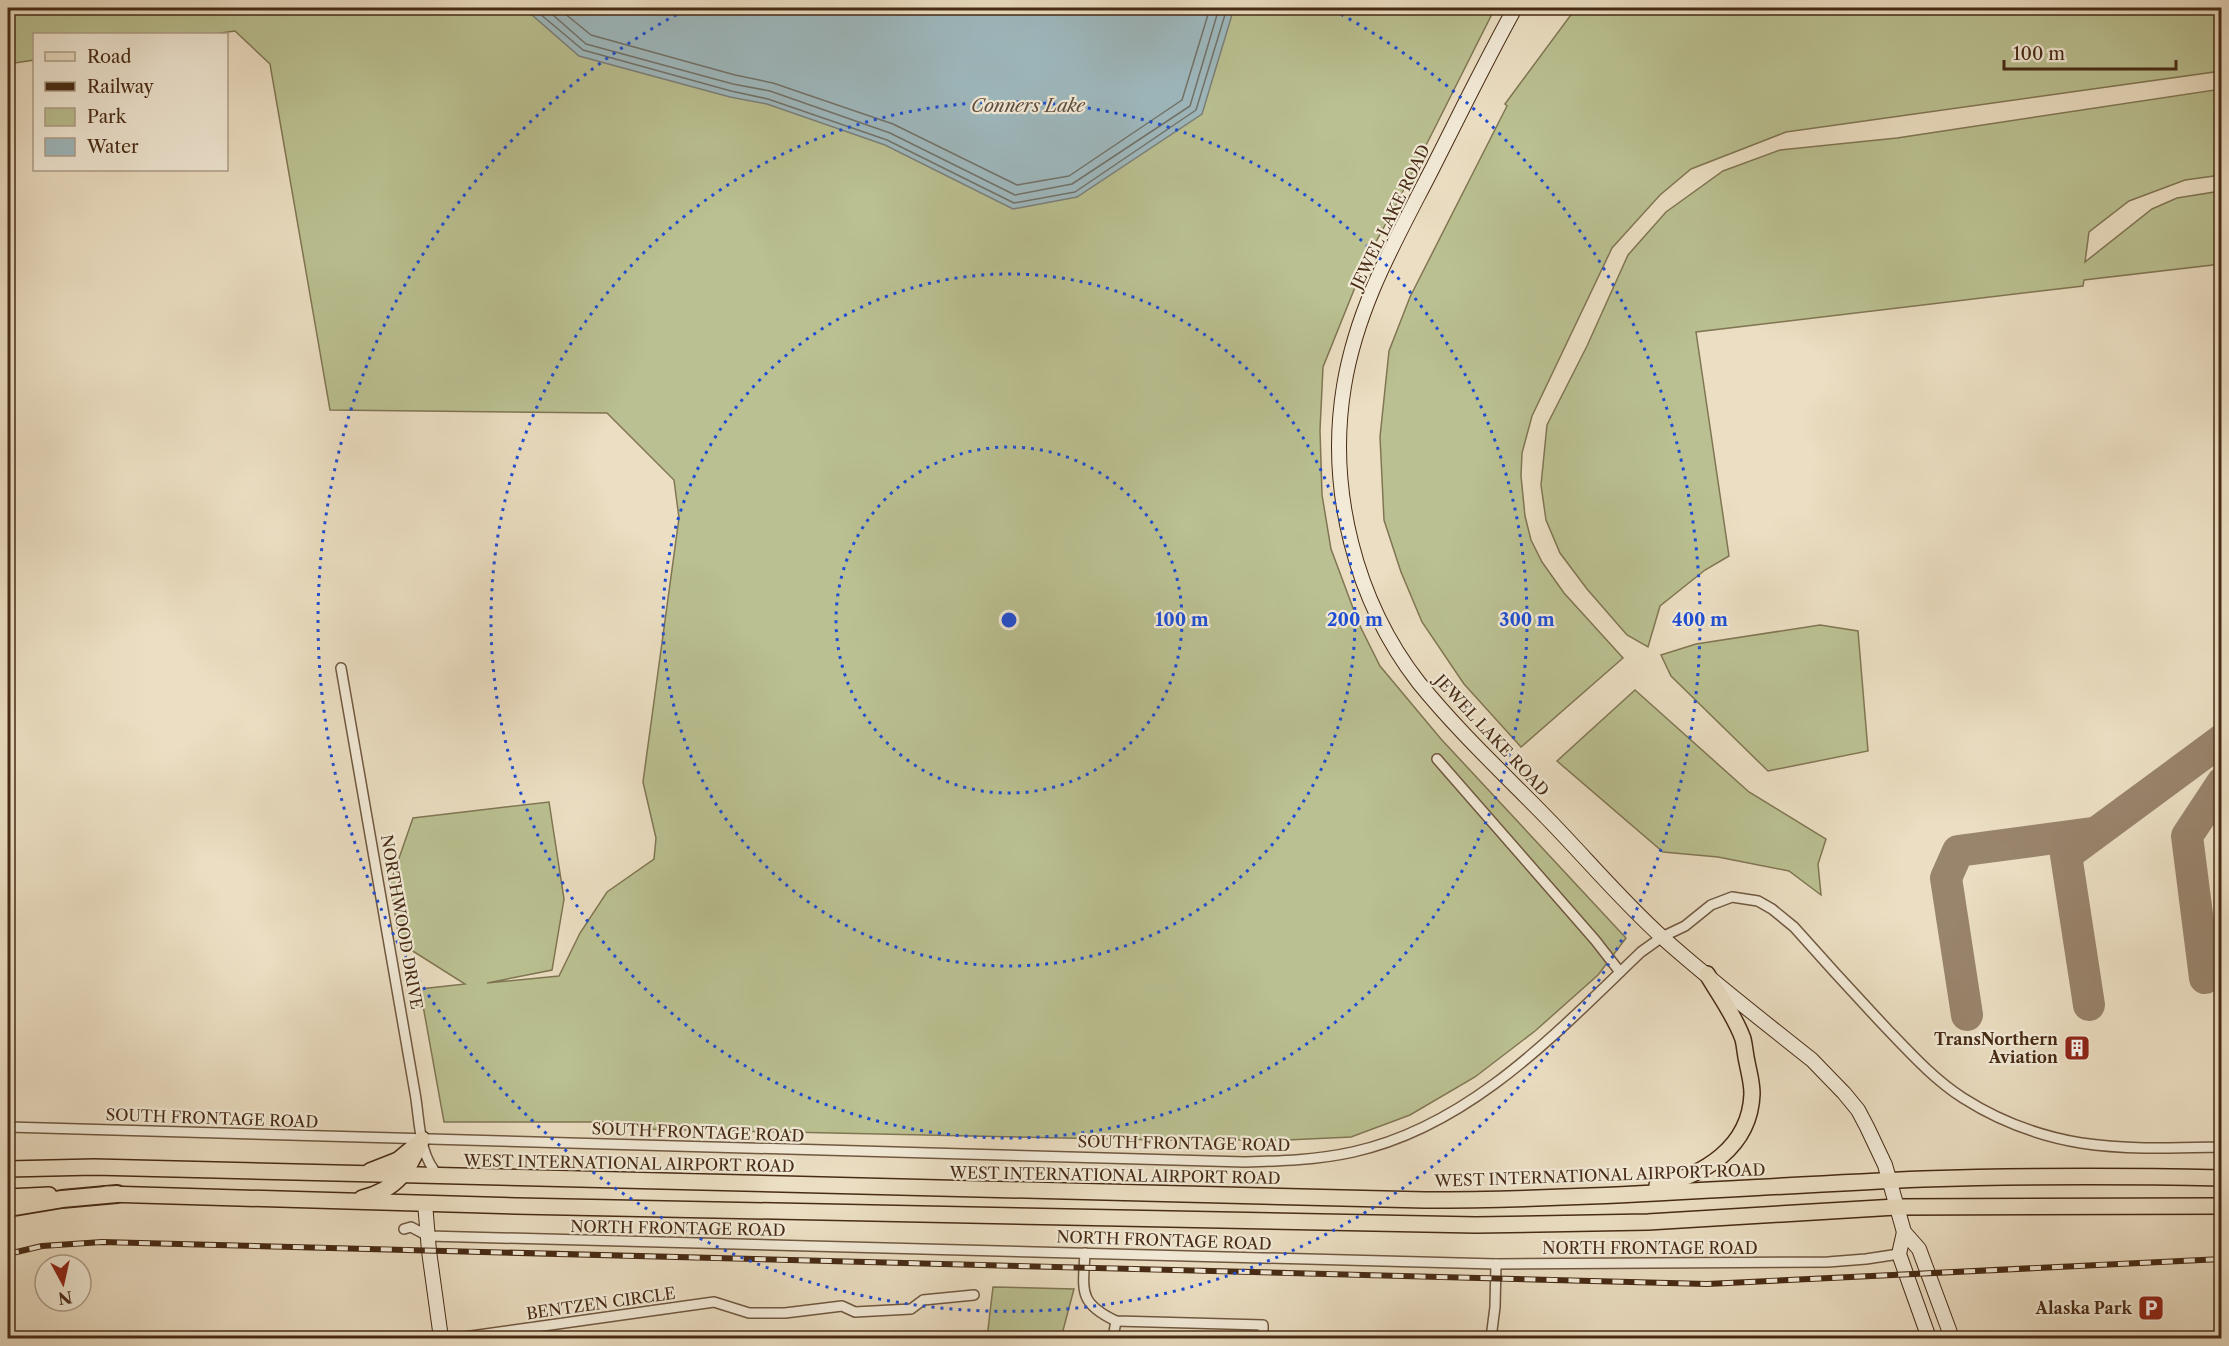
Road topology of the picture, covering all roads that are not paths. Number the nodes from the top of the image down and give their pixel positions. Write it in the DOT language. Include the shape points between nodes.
graph roads {
  1 [pos="1515,8"];
  2 [pos="341,668"];
  3 [pos="1437,759"];
  4 [pos="1662,937"];
  5 [pos="1620,972"];
  6 [pos="1707,974"];
  7 [pos="8,1127"];
  8 [pos="422,1139"];
  9 [pos="2222,1147"];
  10 [pos="8,1169"];
  11 [pos="340,1174"];
  12 [pos="403,1176"];
  13 [pos="440,1177"];
  14 [pos="2222,1178"];
  15 [pos="1890,1181"];
  16 [pos="117,1194"];
  17 [pos="1580,1196"];
  18 [pos="8,1197"];
  19 [pos="347,1202"];
  20 [pos="425,1203"];
  21 [pos="2222,1206"];
  22 [pos="1896,1207"];
  23 [pos="8,1208"];
  24 [pos="404,1228"];
  25 [pos="1904,1232"];
  26 [pos="428,1236"];
  27 [pos="1085,1253"];
  28 [pos="1899,1254"];
  29 [pos="1496,1264"];
  30 [pos="974,1295"];
  31 [pos="1116,1321"];
  32 [pos="441,1338"];
  33 [pos="457,1338"];
  34 [pos="1113,1338"];
  35 [pos="1263,1338"];
  36 [pos="1491,1338"];
  37 [pos="1929,1338"];
  38 [pos="1952,1338"];
  1 -- 4 [label="main road, JEWEL LAKE ROAD" via="1372,286 1344,387 1339,466 1342,500 1360,572 1381,622 1418,681"];
  2 -- 8 [label="street, NORTHWOOD DRIVE"];
  3 -- 5 [label="street"];
  4 -- 5 [label="street, SOUTH FRONTAGE ROAD"];
  4 -- 6 [label="main road, JEWEL LAKE ROAD"];
  4 -- 9 [label="street, SOUTH FRONTAGE ROAD" via="1719,901 1732,897 1758,901 1794,927 1939,1079 1985,1111 2046,1135 2082,1143 2116,1147"];
  5 -- 8 [label="street, SOUTH FRONTAGE ROAD" via="1528,1057 1466,1105 1390,1141 1325,1157 1245,1162"];
  6 -- 15 [label="main road, JEWEL LAKE ROAD" via="1812,1060 1844,1093 1867,1127"];
  6 -- 17 [label="main road" via="1742,1038 1750,1071 1751,1105 1745,1125 1733,1145 1714,1163 1689,1177"];
  7 -- 8 [label="street, SOUTH FRONTAGE ROAD"];
  8 -- 11 [label="main road" via="387,1166"];
  8 -- 12 [label="main road"];
  8 -- 13 [label="street, NORTHWOOD DRIVE" via="428,1161"];
  10 -- 11 [label="main road, WEST INTERNATIONAL AIRPORT ROAD" via="94,1167"];
  11 -- 12 [label="main road, WEST INTERNATIONAL AIRPORT ROAD"];
  12 -- 13 [label="main road, WEST INTERNATIONAL AIRPORT ROAD"];
  12 -- 19 [label="main road" via="379,1192"];
  13 -- 17 [label="main road, WEST INTERNATIONAL AIRPORT ROAD" via="1425,1200"];
  14 -- 15 [label="main road, WEST INTERNATIONAL AIRPORT ROAD"];
  15 -- 17 [label="main road, WEST INTERNATIONAL AIRPORT ROAD"];
  15 -- 22 [label="main road, JEWEL LAKE ROAD"];
  16 -- 18 [label="main road"];
  16 -- 19 [label="main road"];
  16 -- 23 [label="highway"];
  19 -- 20 [label="main road"];
  20 -- 22 [label="main road" via="1476,1225 1648,1222"];
  20 -- 26 [label="main road"];
  21 -- 22 [label="main road"];
  22 -- 25 [label="main road, JEWEL LAKE ROAD"];
  24 -- 26 [label="street, NORTH FRONTAGE ROAD" via="411,1227"];
  25 -- 28 [label="main road"];
  25 -- 38 [label="main road" via="1919,1249"];
  26 -- 27 [label="street, NORTH FRONTAGE ROAD"];
  26 -- 32 [label="main road"];
  27 -- 29 [label="street, NORTH FRONTAGE ROAD"];
  27 -- 31 [label="street" via="1084,1284 1090,1304"];
  28 -- 29 [label="street, NORTH FRONTAGE ROAD" via="1828,1262"];
  28 -- 37 [label="main road"];
  29 -- 36 [label="street"];
  30 -- 33 [label="street, BENTZEN CIRCLE" via="924,1300 911,1309 855,1312 842,1306 749,1313 714,1302"];
  31 -- 34 [label="street"];
  31 -- 35 [label="street" via="1263,1325"];
}
